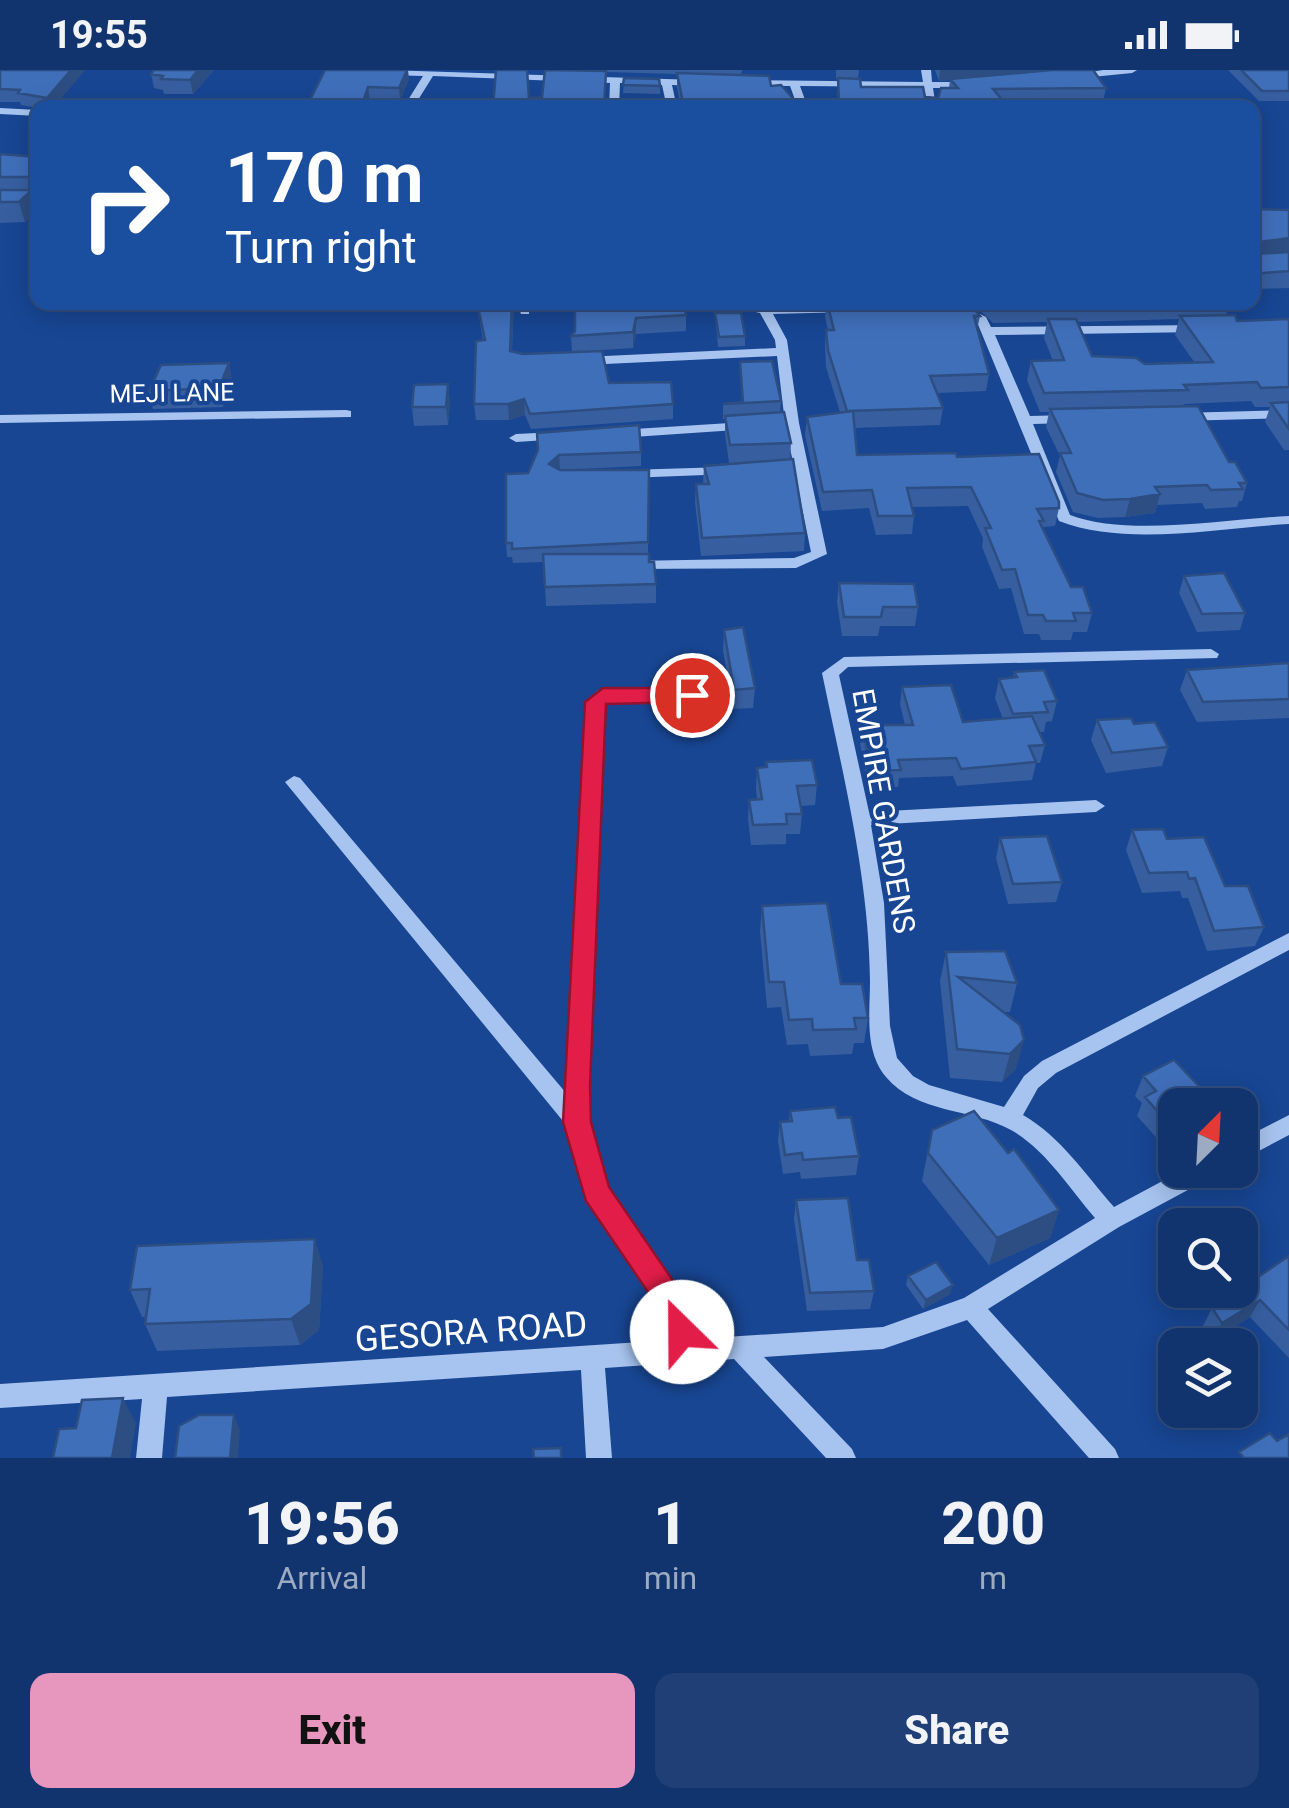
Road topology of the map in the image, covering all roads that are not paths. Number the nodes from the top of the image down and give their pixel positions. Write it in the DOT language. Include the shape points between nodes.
graph roads {
  1 [pos="926,70"];
  2 [pos="1132,70"];
  3 [pos="379,72"];
  4 [pos="463,72"];
  5 [pos="430,73"];
  6 [pos="1054,77"];
  7 [pos="537,78"];
  8 [pos="614,81"];
  9 [pos="667,83"];
  10 [pos="703,83"];
  11 [pos="740,83"];
  12 [pos="794,84"];
  13 [pos="982,84"];
  14 [pos="927,88"];
  15 [pos="536,93"];
  16 [pos="413,100"];
  17 [pos="614,100"];
  18 [pos="670,100"];
  19 [pos="800,100"];
  20 [pos="929,100"];
  21 [pos="0,111"];
  22 [pos="30,113"];
  23 [pos="765,310"];
  24 [pos="969,310"];
  25 [pos="1223,327"];
  26 [pos="987,331"];
  27 [pos="783,352"];
  28 [pos="562,362"];
  29 [pos="346,414"];
  30 [pos="1289,414"];
  31 [pos="1157,417"];
  32 [pos="1081,418"];
  33 [pos="0,420"];
  34 [pos="1024,420"];
  35 [pos="776,424"];
  36 [pos="594,435"];
  37 [pos="574,436"];
  38 [pos="516,438"];
  39 [pos="783,469"];
  40 [pos="801,469"];
  41 [pos="747,470"];
  42 [pos="617,474"];
  43 [pos="1289,520"];
  44 [pos="619,566"];
  45 [pos="1211,654"];
  46 [pos="692,695"];
  47 [pos="294,782"];
  48 [pos="1096,806"];
  49 [pos="860,819"];
  50 [pos="1289,941"];
  51 [pos="1010,1118"];
  52 [pos="577,1122"];
  53 [pos="1289,1124"];
  54 [pos="1258,1140"];
  55 [pos="1171,1188"];
  56 [pos="1111,1220"];
  57 [pos="971,1307"];
  58 [pos="741,1350"];
  59 [pos="685,1354"];
  60 [pos="592,1360"];
  61 [pos="156,1388"];
  62 [pos="0,1396"];
  63 [pos="149,1458"];
  64 [pos="598,1458"];
  65 [pos="843,1458"];
  66 [pos="1106,1458"];
  1 -- 14 [label="street"];
  2 -- 6 [label="street"];
  3 -- 5 [label="street"];
  4 -- 5 [label="street"];
  4 -- 7 [label="street"];
  5 -- 16 [label="street"];
  7 -- 8 [label="street"];
  7 -- 15 [label="street"];
  8 -- 9 [label="street"];
  8 -- 17 [label="street"];
  9 -- 10 [label="street"];
  9 -- 18 [label="street"];
  11 -- 12 [label="street"];
  12 -- 14 [label="street"];
  12 -- 19 [label="street"];
  13 -- 14 [label="street"];
  14 -- 20 [label="street"];
  21 -- 22 [label="street"];
  23 -- 27 [label="street"];
  24 -- 26 [label="street"];
  25 -- 26 [label="street"];
  26 -- 34 [label="street"];
  27 -- 28 [label="street"];
  27 -- 35 [label="street"];
  29 -- 33 [label="street, MEJI LANE"];
  30 -- 31 [label="street"];
  32 -- 34 [label="street"];
  34 -- 43 [label="street" via="1064,518 1074,524"];
  35 -- 36 [label="street"];
  35 -- 40 [label="street"];
  37 -- 38 [label="street"];
  39 -- 40 [label="street"];
  40 -- 44 [label="street" via="820,545 811,560"];
  41 -- 42 [label="street"];
  45 -- 49 [label="street, EMPIRE GARDENS" via="836,665 830,673"];
  46 -- 52 [label="street" via="603,695 596,702"];
  47 -- 52 [label="street"];
  48 -- 49 [label="street"];
  49 -- 51 [label="street, EMPIRE GARDENS" via="880,1029 890,1066 920,1089"];
  50 -- 51 [label="street" via="1049,1067 1031,1082"];
  51 -- 56 [label="street, EMPIRE GARDENS" via="1031,1131"];
  52 -- 59 [label="street" via="596,1192 678,1310"];
  53 -- 54 [label="street"];
  55 -- 56 [label="street, GESORA ROAD"];
  56 -- 57 [label="street, GESORA ROAD"];
  57 -- 58 [label="street, GESORA ROAD" via="883,1338"];
  57 -- 66 [label="street"];
  58 -- 59 [label="street, GESORA ROAD"];
  58 -- 65 [label="street"];
  59 -- 60 [label="street, GESORA ROAD"];
  60 -- 61 [label="street, GESORA ROAD"];
  60 -- 64 [label="street"];
  61 -- 62 [label="street, GESORA ROAD"];
  61 -- 63 [label="street"];
}
